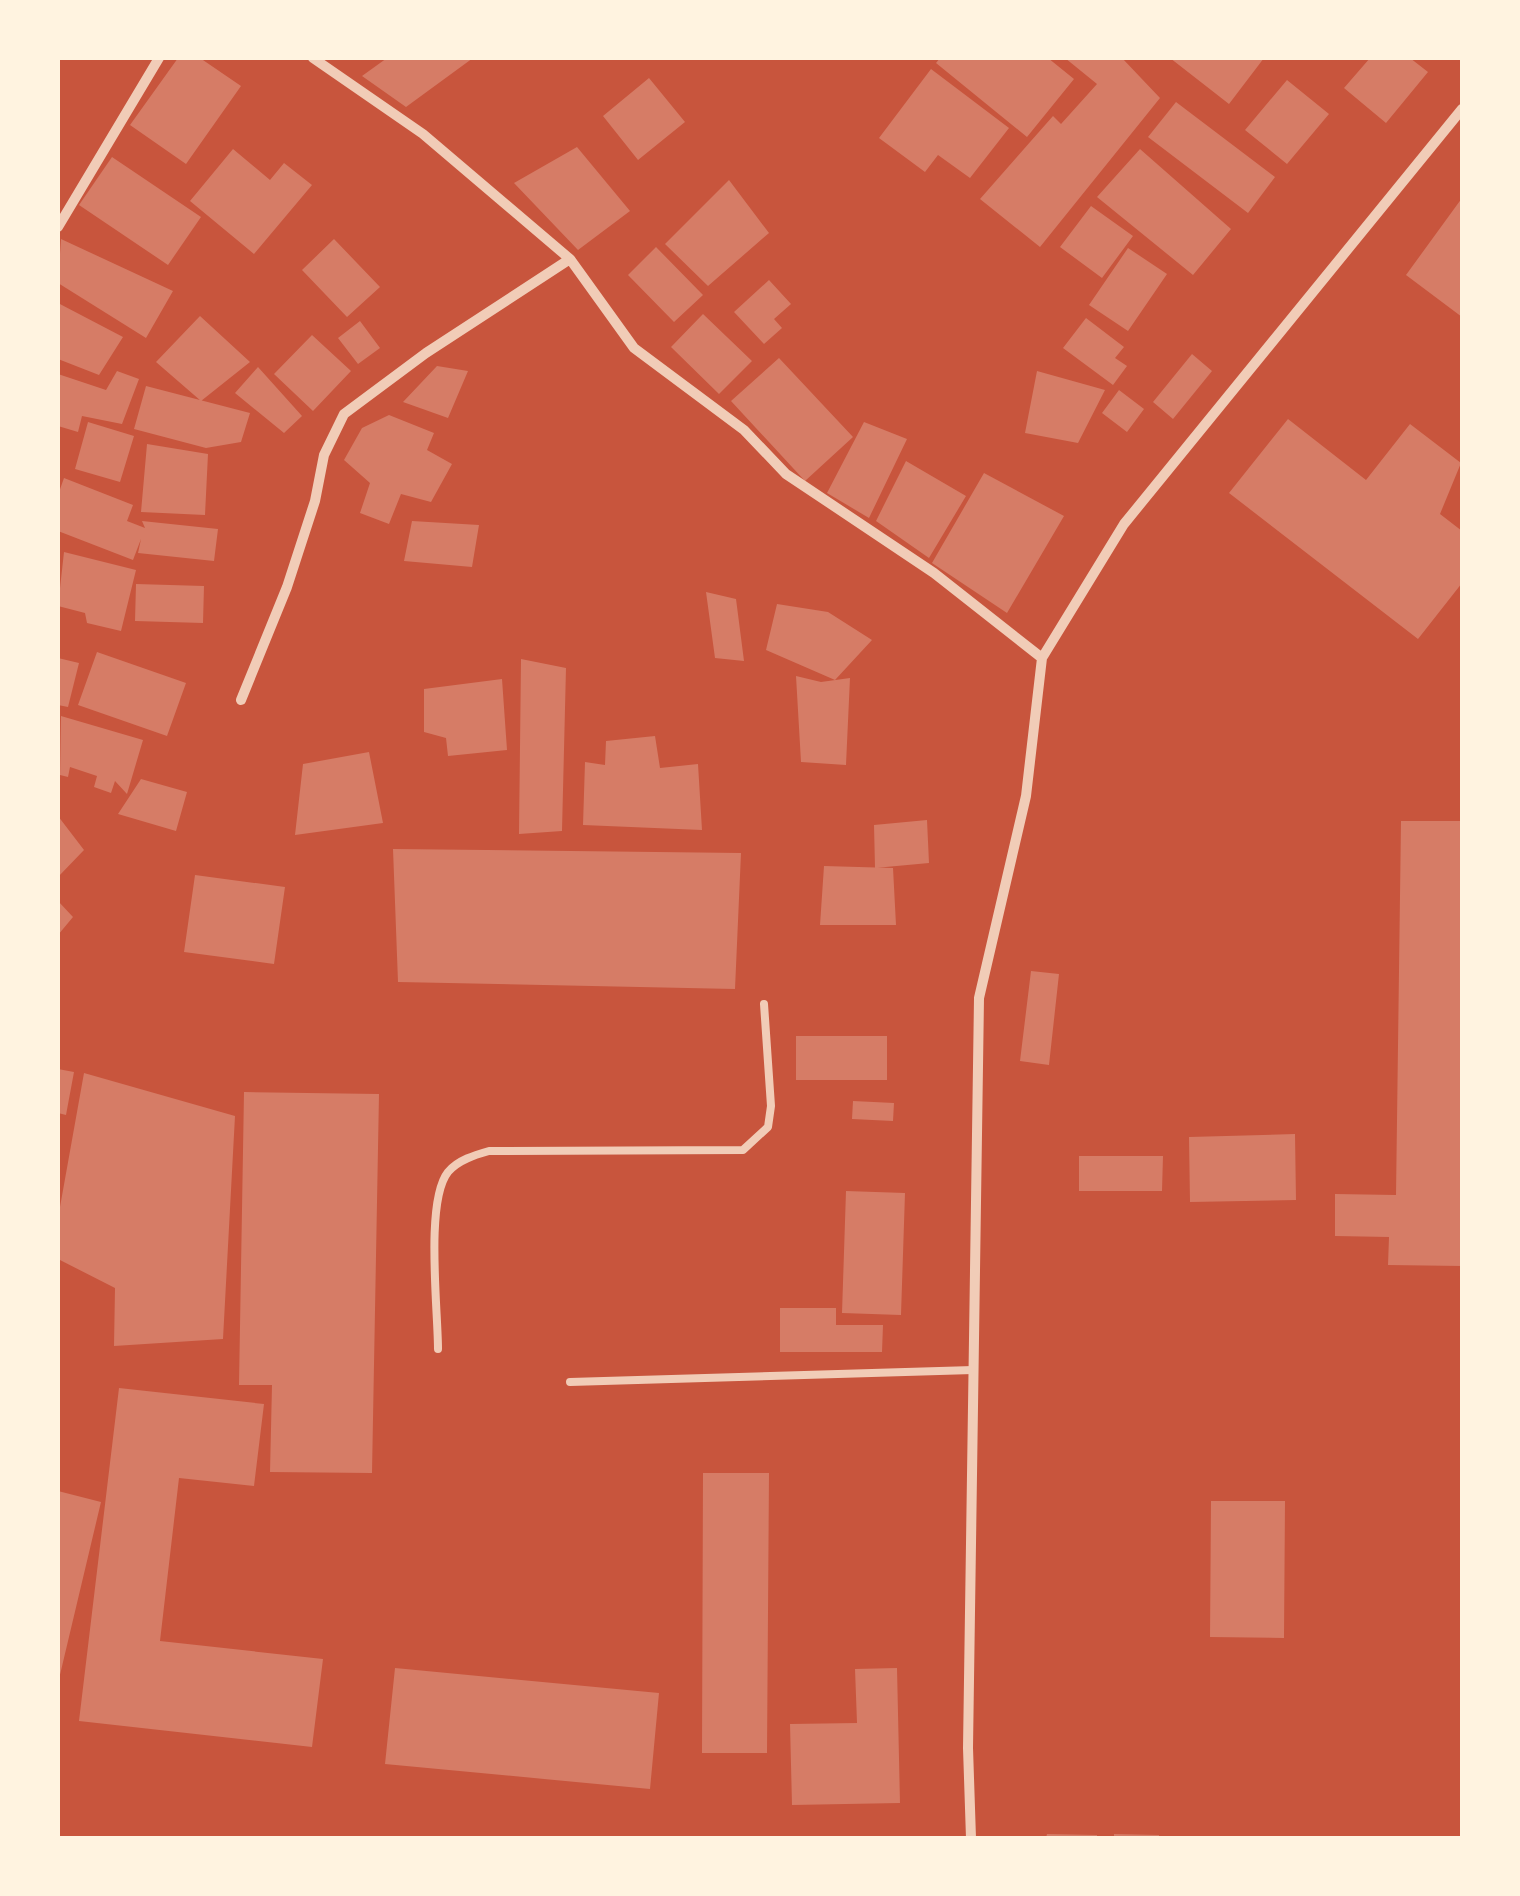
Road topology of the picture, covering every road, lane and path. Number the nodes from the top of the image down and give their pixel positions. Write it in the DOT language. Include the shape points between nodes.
graph roads {
  1 [pos="159,58"];
  2 [pos="313,58"];
  3 [pos="1462,110"];
  4 [pos="58,228"];
  5 [pos="570,259"];
  6 [pos="1042,658"];
  7 [pos="241,700"];
  8 [pos="764,1004"];
  9 [pos="438,1349"];
  10 [pos="973,1370"];
  11 [pos="570,1382"];
  12 [pos="970,1838"];
  1 -- 4 [label="street"];
  2 -- 5 [label="street" via="423,134"];
  3 -- 6 [label="street" via="1124,524"];
  5 -- 6 [label="street" via="634,348 744,430 786,474 934,573"];
  5 -- 7 [label="street" via="344,414"];
  6 -- 10 [label="street" via="1026,796 979,998"];
  8 -- 9 [label="lane" via="770,1117 768,1128 743,1150 489,1151 448,1173 437,1199"];
  10 -- 11 [label="lane"];
  10 -- 12 [label="street"];
}
